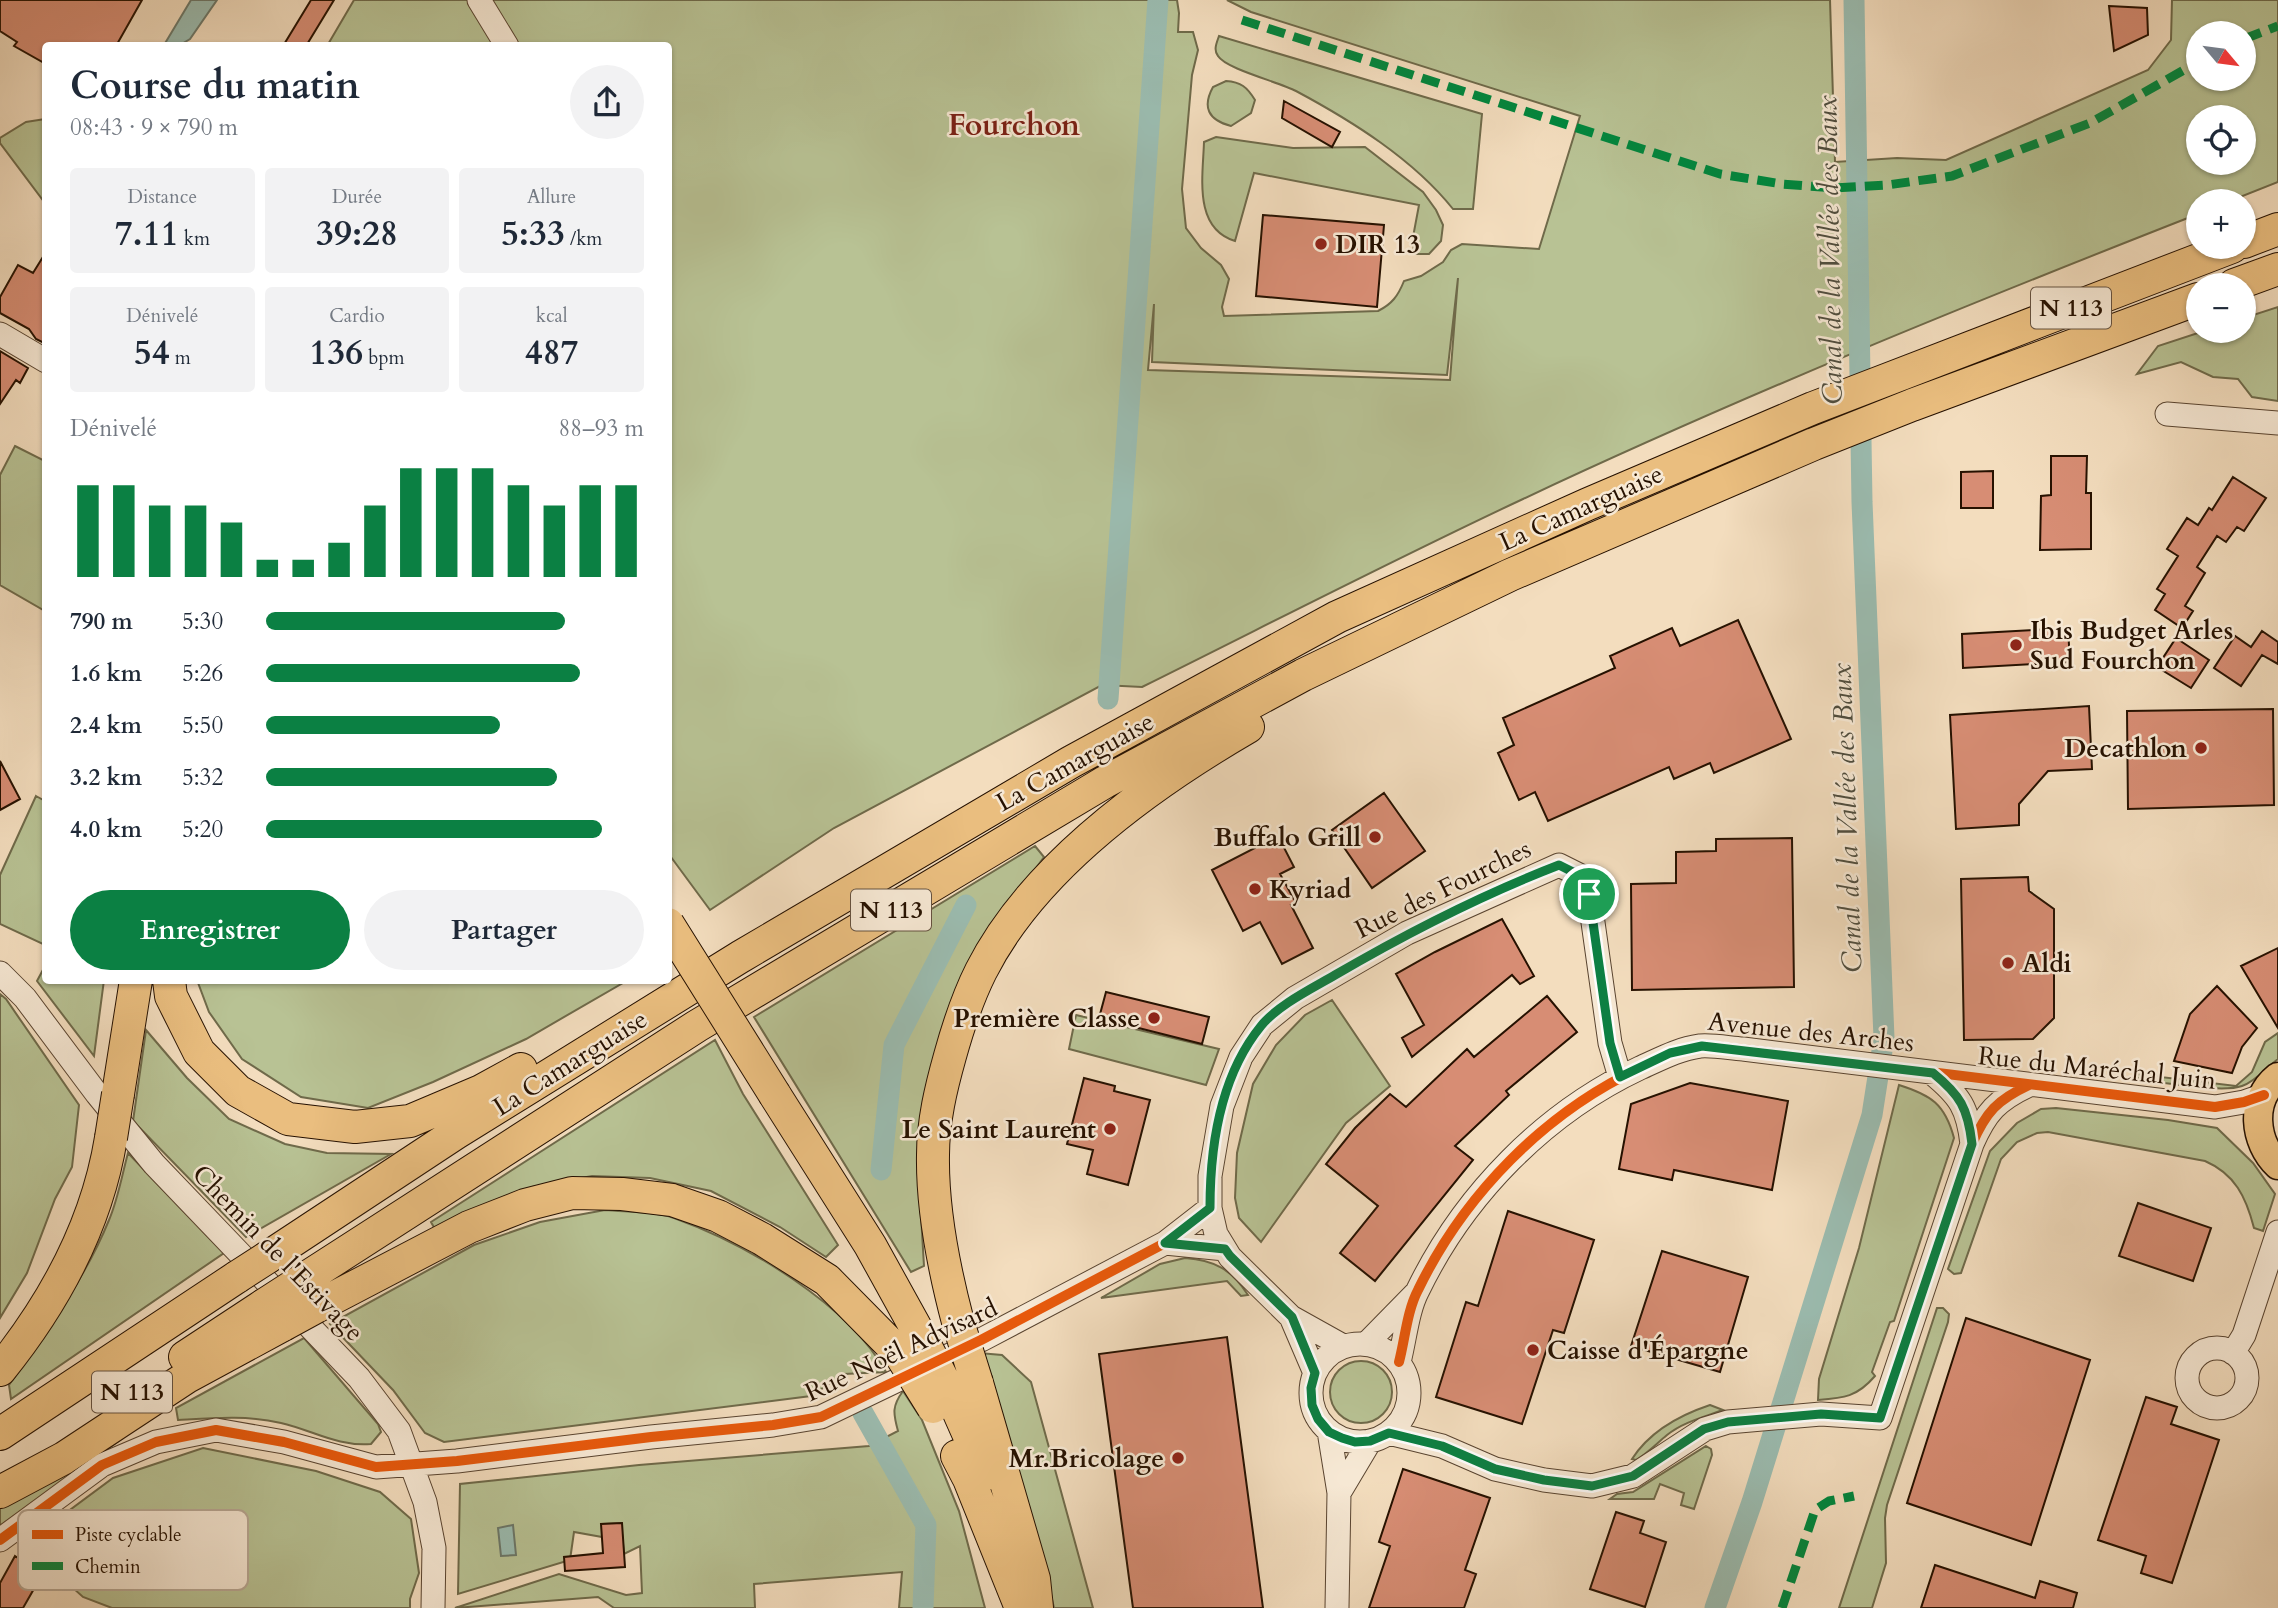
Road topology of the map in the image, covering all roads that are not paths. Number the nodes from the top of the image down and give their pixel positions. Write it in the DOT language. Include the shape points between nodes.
graph roads {
  1 [pos="479,0"];
  2 [pos="505,42"];
  3 [pos="2278,229"];
  4 [pos="2256,237"];
  5 [pos="2201,259"];
  6 [pos="2278,269"];
  7 [pos="2256,277"];
  8 [pos="2186,303"];
  9 [pos="0,334"];
  10 [pos="42,360"];
  11 [pos="2167,414"];
  12 [pos="2278,423"];
  13 [pos="1510,575"];
  14 [pos="672,929"];
  15 [pos="740,957"];
  16 [pos="0,973"];
  17 [pos="135,984"];
  18 [pos="170,984"];
  19 [pos="1929,1072"];
  20 [pos="1620,1077"];
  21 [pos="2029,1085"];
  22 [pos="2271,1086"];
  23 [pos="2215,1107"];
  24 [pos="2259,1133"];
  25 [pos="1972,1144"];
  26 [pos="2278,1166"];
  27 [pos="1210,1208"];
  28 [pos="2278,1232"];
  29 [pos="1165,1243"];
  30 [pos="1225,1249"];
  31 [pos="1416,1293"];
  32 [pos="306,1296"];
  33 [pos="274,1315"];
  34 [pos="1292,1317"];
  35 [pos="1366,1343"];
  36 [pos="911,1346"];
  37 [pos="1343,1346"];
  38 [pos="2233,1353"];
  39 [pos="1399,1362"];
  40 [pos="0,1370"];
  41 [pos="1315,1373"];
  42 [pos="954,1396"];
  43 [pos="1409,1403"];
  44 [pos="1329,1432"];
  45 [pos="0,1434"];
  46 [pos="1379,1437"];
  47 [pos="1442,1446"];
  48 [pos="414,1466"];
  49 [pos="0,1480"];
  50 [pos="0,1492"];
  51 [pos="1339,1493"];
  52 [pos="41,1510"];
  53 [pos="18,1527"];
  54 [pos="0,1540"];
  55 [pos="433,1608"];
  56 [pos="1021,1608"];
  57 [pos="1030,1608"];
  58 [pos="1037,1608"];
  59 [pos="1337,1608"];
  1 -- 2 [label="street"];
  3 -- 4 [label="highway"];
  5 -- 15 [label="highway, La Camarguaise / N 113" via="1813,408 1337,617 1071,762"];
  6 -- 7 [label="highway"];
  8 -- 13 [label="highway, La Camarguaise / N 113" via="1814,444"];
  9 -- 10 [label="street"];
  11 -- 12 [label="street"];
  13 -- 32 [label="highway, La Camarguaise / N 113" via="1303,674 1105,782 698,1026"];
  13 -- 42 [label="highway, bridge" via="1226,739 1138,798 1073,852 1015,916 981,971 938,1098 933,1155 936,1212 958,1322"];
  14 -- 36 [label="highway, bridge" via="870,1245"];
  15 -- 18 [label="highway" via="648,999 481,1091 410,1121 355,1127 288,1119 238,1091 199,1052"];
  15 -- 45 [label="highway, La Camarguaise / N 113, bridge" via="456,1133"];
  16 -- 48 [label="street, Chemin de l'Estivage" via="25,998 154,1164 359,1378 399,1431"];
  17 -- 40 [label="highway, bridge" via="111,1138 96,1200 66,1272"];
  19 -- 20 [label="street, Avenue des Arches" via="1702,1046 1670,1053"];
  19 -- 21 [label="street, Rue du Maréchal Juin"];
  19 -- 25 [label="street" via="1964,1105"];
  20 -- 27 [label="street, Rue des Fourches" via="1610,1043 1589,894 1583,877 1559,865 1408,933 1295,998 1262,1025 1241,1057 1224,1097 1210,1176"];
  20 -- 31 [label="street, Avenue des Arches" via="1562,1114 1518,1153 1477,1197"];
  21 -- 23 [label="street, Rue du Maréchal Juin"];
  21 -- 25 [label="street" via="1998,1102"];
  22 -- 23 [label="street, Rue du Maréchal Juin" via="2244,1102"];
  22 -- 24 [label="main road" via="2258,1113"];
  23 -- 24 [label="street, Rue du Maréchal Juin"];
  24 -- 26 [label="main road" via="2268,1156"];
  25 -- 47 [label="street" via="1880,1418 1821,1414 1728,1422 1704,1429 1633,1476 1592,1486 1495,1469"];
  27 -- 29 [label="street, Rue Noël Advisard"];
  27 -- 30 [label="street, Rue des Fourches"];
  28 -- 38 [label="street" via="2244,1335"];
  29 -- 30 [label="street"];
  29 -- 48 [label="street, Rue Noël Advisard" via="1039,1311 821,1417"];
  30 -- 34 [label="street, Rue des Fourches"];
  31 -- 35 [label="street, Avenue des Arches"];
  31 -- 39 [label="street, Avenue des Arches"];
  32 -- 33 [label="highway, La Camarguaise / N 113, bridge"];
  32 -- 36 [label="highway" via="525,1205 572,1193 622,1194 671,1200 718,1216 762,1239 827,1280"];
  33 -- 49 [label="highway, La Camarguaise / N 113"];
  33 -- 50 [label="highway" via="64,1458"];
  34 -- 37 [label="street, Rue des Fourches"];
  34 -- 41 [label="street, Rue des Fourches"];
  35 -- 37 [label="street"];
  35 -- 39 [label="street"];
  36 -- 42 [label="highway, bridge"];
  37 -- 41 [label="street"];
  39 -- 43 [label="street" via="1410,1389"];
  41 -- 44 [label="street" via="1312,1405"];
  42 -- 56 [label="highway" via="969,1479"];
  42 -- 57 [label="highway" via="984,1469"];
  42 -- 58 [label="highway" via="1034,1579"];
  43 -- 46 [label="street" via="1405,1415"];
  43 -- 47 [label="street"];
  44 -- 46 [label="street" via="1355,1442"];
  44 -- 51 [label="street"];
  46 -- 47 [label="street"];
  46 -- 51 [label="street"];
  48 -- 52 [label="street, Rue Noël Advisard" via="376,1467 284,1442 216,1430 156,1442 102,1465"];
  48 -- 55 [label="street, Chemin de l'Estivage" via="434,1548"];
  51 -- 59 [label="street"];
  53 -- 54 [label="street, Rue Noël Advisard"];
}
